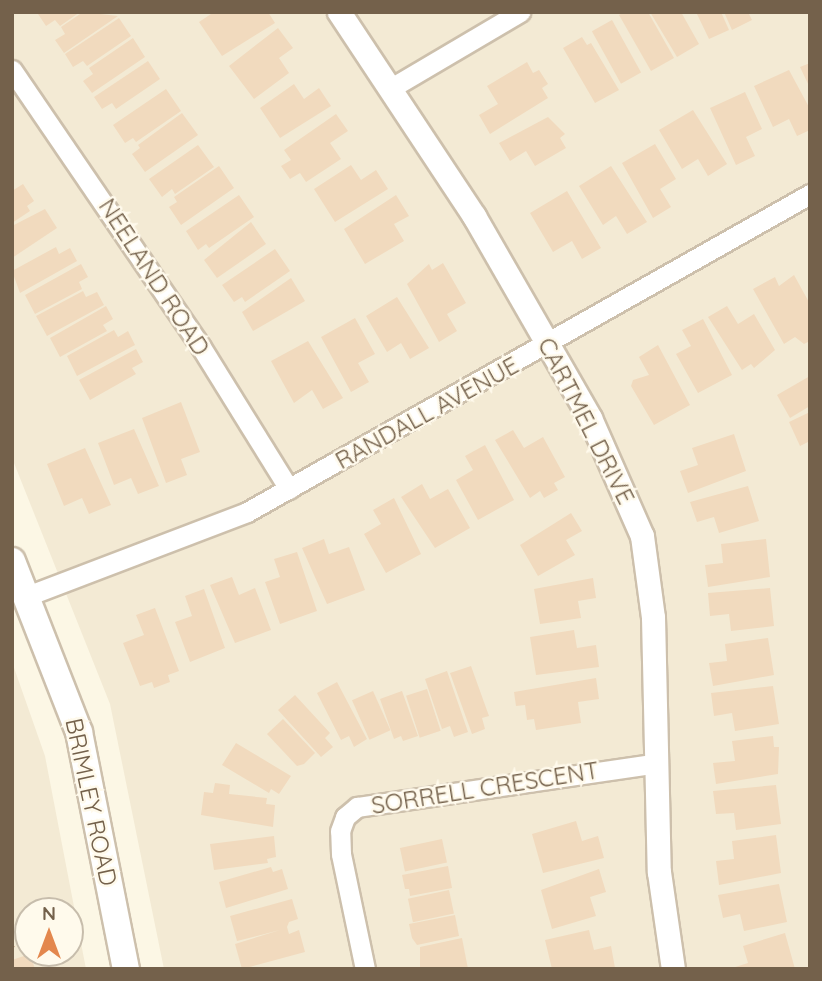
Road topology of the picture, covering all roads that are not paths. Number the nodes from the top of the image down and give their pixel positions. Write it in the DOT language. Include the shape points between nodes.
graph roads {
  1 [pos="339,12"];
  2 [pos="520,12"];
  3 [pos="12,70"];
  4 [pos="391,88"];
  5 [pos="810,194"];
  6 [pos="548,345"];
  7 [pos="289,489"];
  8 [pos="12,561"];
  9 [pos="27,596"];
  10 [pos="657,763"];
  11 [pos="125,969"];
  12 [pos="365,969"];
  13 [pos="673,969"];
  1 -- 4 [label="street, CARTMEL DRIVE"];
  2 -- 4 [label="street"];
  3 -- 7 [label="street, NEELAND ROAD" via="201,346"];
  4 -- 6 [label="street, CARTMEL DRIVE" via="446,170"];
  5 -- 6 [label="street, RANDALL AVENUE"];
  6 -- 7 [label="street, RANDALL AVENUE"];
  6 -- 10 [label="street, CARTMEL DRIVE" via="614,464 642,536 651,583"];
  7 -- 9 [label="street, RANDALL AVENUE" via="247,512"];
  8 -- 9 [label="main road, BRIMLEY ROAD"];
  9 -- 11 [label="main road, BRIMLEY ROAD" via="79,732"];
  10 -- 12 [label="street, SORRELL CRESCENT" via="357,807 345,817 341,854"];
  10 -- 13 [label="street, CARTMEL DRIVE" via="659,872"];
}
